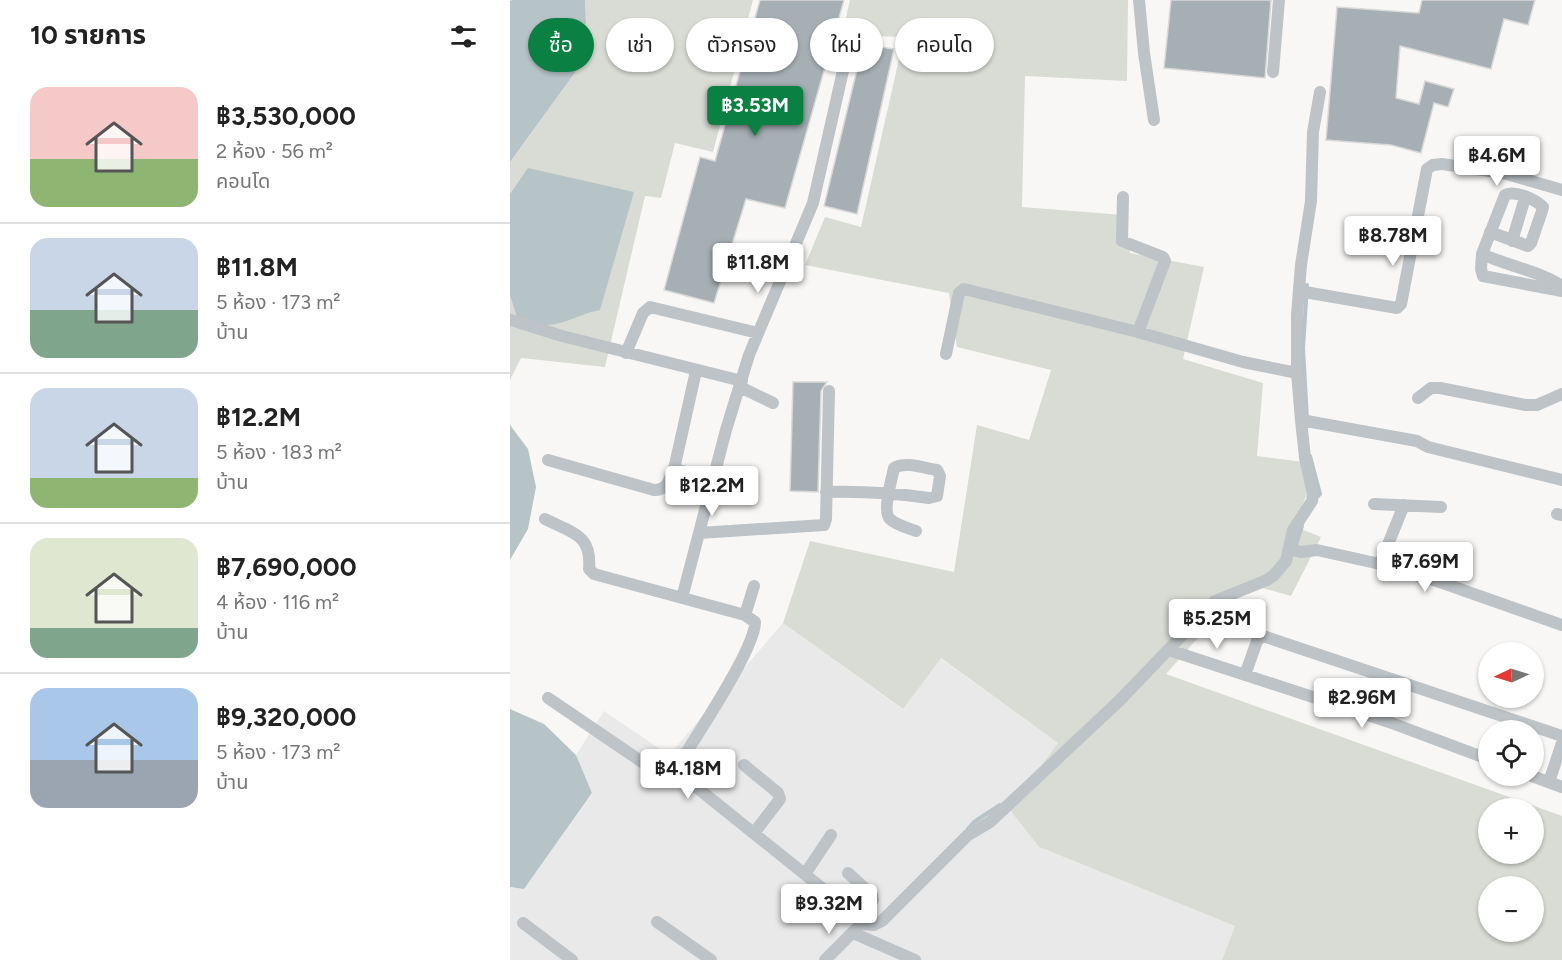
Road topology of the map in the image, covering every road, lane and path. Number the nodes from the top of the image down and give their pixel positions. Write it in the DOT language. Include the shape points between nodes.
graph roads {
  1 [pos="1139,0"];
  2 [pos="1279,0"];
  3 [pos="843,72"];
  4 [pos="1273,72"];
  5 [pos="1320,92"];
  6 [pos="1154,120"];
  7 [pos="1562,189"];
  8 [pos="1123,197"];
  9 [pos="1525,198"];
  10 [pos="1490,232"];
  11 [pos="1512,241"];
  12 [pos="1482,254"];
  13 [pos="1562,286"];
  14 [pos="1303,291"];
  15 [pos="1562,291"];
  16 [pos="511,320"];
  17 [pos="1138,332"];
  18 [pos="758,333"];
  19 [pos="626,353"];
  20 [pos="946,354"];
  21 [pos="696,371"];
  22 [pos="1297,373"];
  23 [pos="741,384"];
  24 [pos="828,391"];
  25 [pos="1562,394"];
  26 [pos="1418,398"];
  27 [pos="773,403"];
  28 [pos="1306,421"];
  29 [pos="548,460"];
  30 [pos="674,469"];
  31 [pos="713,478"];
  32 [pos="1562,480"];
  33 [pos="826,492"];
  34 [pos="1374,504"];
  35 [pos="1404,505"];
  36 [pos="1441,507"];
  37 [pos="545,519"];
  38 [pos="916,531"];
  39 [pos="699,533"];
  40 [pos="1294,550"];
  41 [pos="1380,564"];
  42 [pos="754,586"];
  43 [pos="682,598"];
  44 [pos="745,615"];
  45 [pos="1562,625"];
  46 [pos="1174,652"];
  47 [pos="1245,675"];
  48 [pos="548,698"];
  49 [pos="1562,736"];
  50 [pos="1562,743"];
  51 [pos="1478,755"];
  52 [pos="744,765"];
  53 [pos="675,770"];
  54 [pos="1544,780"];
  55 [pos="1549,782"];
  56 [pos="1562,787"];
  57 [pos="754,833"];
  58 [pos="831,836"];
  59 [pos="848,873"];
  60 [pos="805,874"];
  61 [pos="657,922"];
  62 [pos="523,923"];
  63 [pos="857,925"];
  64 [pos="572,960"];
  65 [pos="711,960"];
  66 [pos="825,960"];
  67 [pos="915,960"];
  1 -- 6 [label="street"];
  2 -- 4 [label="street"];
  3 -- 18 [label="street" via="813,203"];
  5 -- 14 [label="street" via="1301,265"];
  7 -- 14 [label="street" via="1503,173 1433,165 1427,169 1401,304 1392,308"];
  8 -- 17 [label="street" via="1122,242 1165,261"];
  9 -- 10 [label="street" via="1514,193 1505,195"];
  9 -- 11 [label="street"];
  9 -- 11 [label="street" via="1543,207 1542,211 1531,243 1525,246"];
  10 -- 11 [label="street"];
  10 -- 12 [label="street"];
  12 -- 13 [label="street" via="1529,269"];
  12 -- 15 [label="street" via="1483,276"];
  14 -- 22 [label="street"];
  16 -- 19 [label="street"];
  17 -- 20 [label="street" via="964,289"];
  17 -- 22 [label="street"];
  18 -- 19 [label="street" via="656,306 643,313"];
  18 -- 23 [label="street"];
  19 -- 21 [label="street"];
  21 -- 23 [label="street"];
  21 -- 30 [label="street"];
  22 -- 28 [label="street"];
  23 -- 27 [label="street"];
  23 -- 31 [label="street"];
  24 -- 33 [label="street"];
  25 -- 26 [label="street" via="1537,405 1440,388 1431,388"];
  28 -- 32 [label="street" via="1418,441 1428,447"];
  28 -- 40 [label="street" via="1305,458 1313,494 1293,530"];
  29 -- 30 [label="street" via="654,490 666,486"];
  30 -- 31 [label="street"];
  31 -- 39 [label="street"];
  33 -- 38 [label="street" via="889,492 887,516"];
  33 -- 39 [label="street" via="824,525"];
  34 -- 35 [label="street"];
  35 -- 36 [label="street"];
  35 -- 41 [label="street"];
  37 -- 43 [label="street" via="584,541 590,554 589,569 594,574"];
  39 -- 43 [label="street"];
  40 -- 41 [label="street" via="1317,550"];
  40 -- 46 [label="street" via="1274,575 1215,601"];
  41 -- 45 [label="street"];
  42 -- 44 [label="street"];
  43 -- 44 [label="street"];
  44 -- 53 [label="street" via="755,622 746,651"];
  46 -- 47 [label="street"];
  46 -- 63 [label="street" via="990,822 968,835 882,921"];
  47 -- 49 [label="street" via="1257,640 1266,637"];
  47 -- 51 [label="street"];
  48 -- 53 [label="street" via="648,766"];
  50 -- 55 [label="street"];
  52 -- 57 [label="street" via="780,799"];
  53 -- 57 [label="street"];
  54 -- 55 [label="street"];
  55 -- 56 [label="street"];
  57 -- 60 [label="street"];
  58 -- 60 [label="street"];
  59 -- 63 [label="street" via="873,900"];
  60 -- 63 [label="street"];
  61 -- 65 [label="street"];
  62 -- 64 [label="street"];
  63 -- 66 [label="street"];
  63 -- 67 [label="street"];
}
